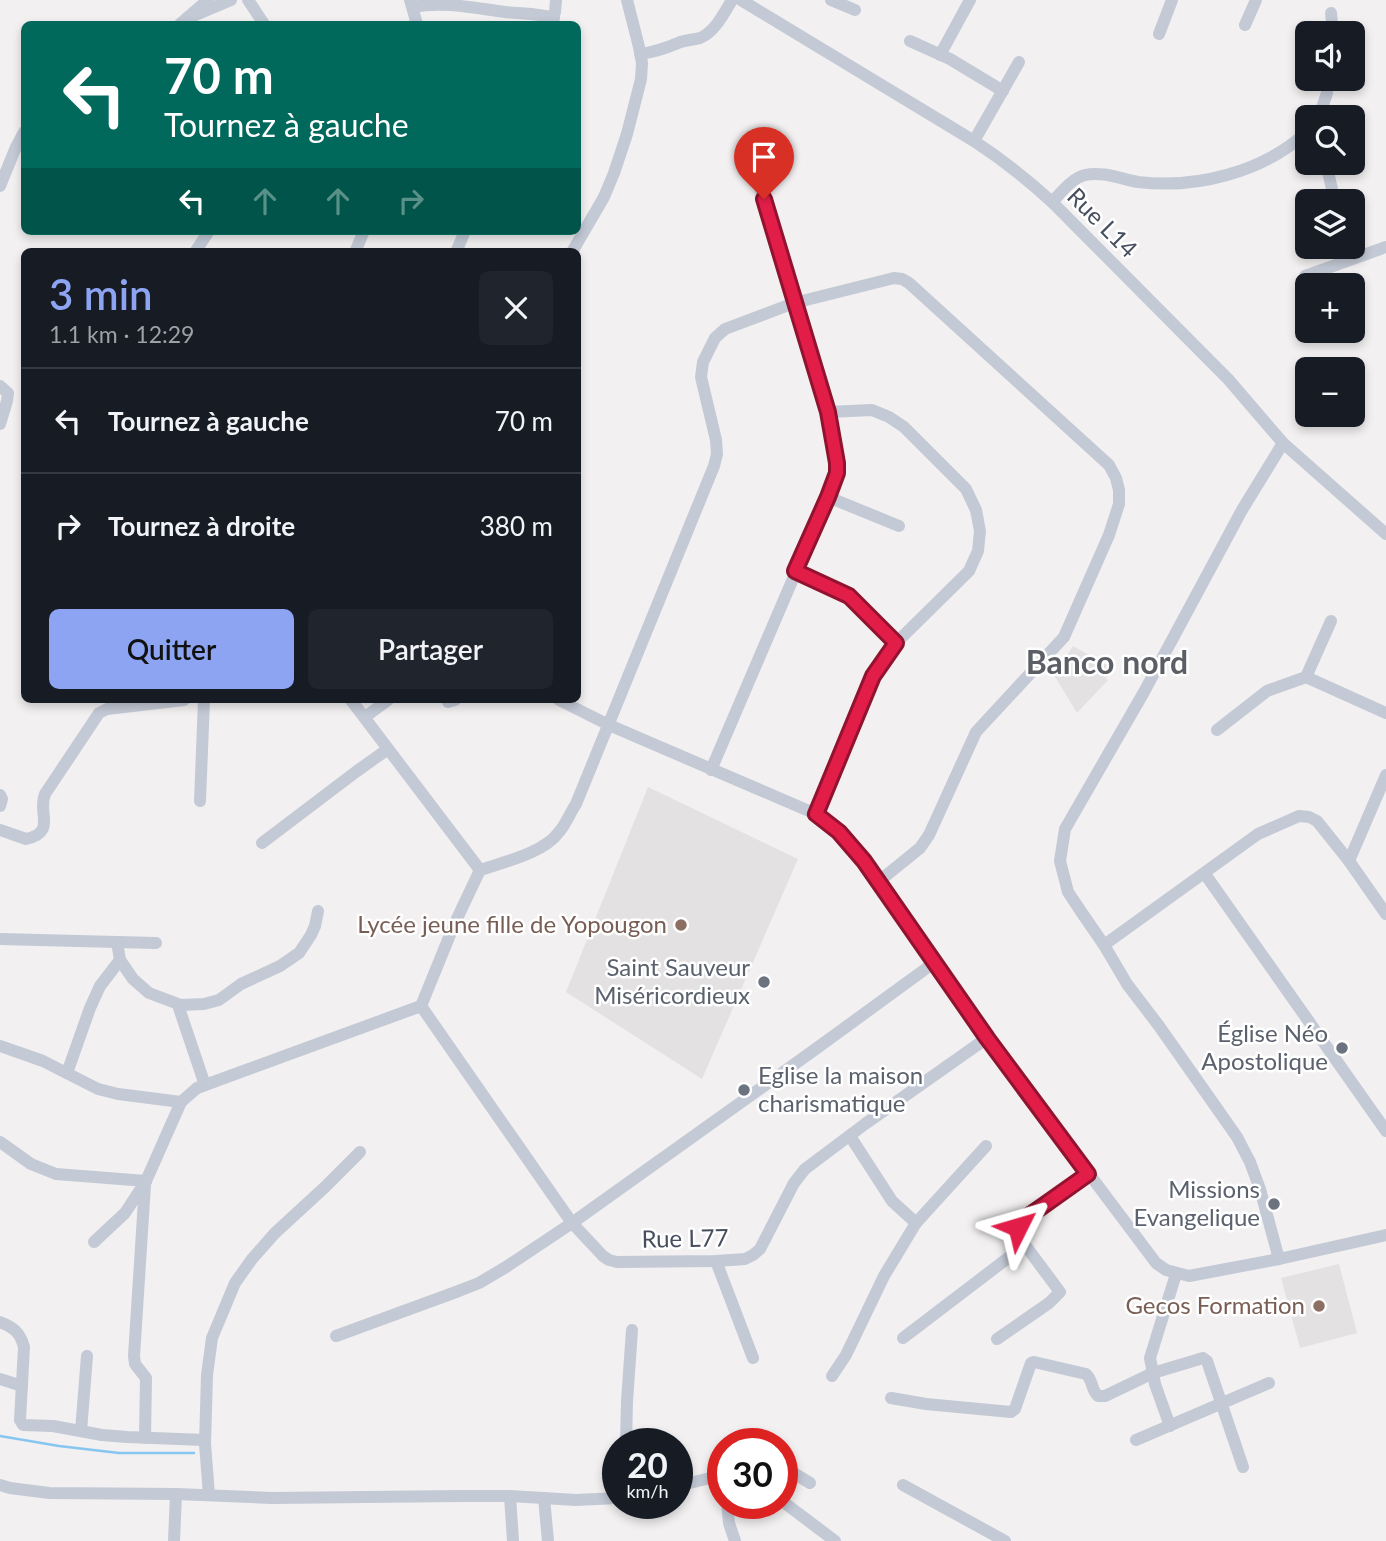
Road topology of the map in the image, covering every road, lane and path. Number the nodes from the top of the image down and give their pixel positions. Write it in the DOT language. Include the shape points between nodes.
graph roads {
  1 [pos="208,0"];
  2 [pos="231,0"];
  3 [pos="248,0"];
  4 [pos="556,0"];
  5 [pos="627,0"];
  6 [pos="732,0"];
  7 [pos="741,0"];
  8 [pos="831,0"];
  9 [pos="970,0"];
  10 [pos="1172,0"];
  11 [pos="1256,0"];
  12 [pos="411,4"];
  13 [pos="855,10"];
  14 [pos="1331,13"];
  15 [pos="184,21"];
  16 [pos="185,21"];
  17 [pos="262,21"];
  18 [pos="416,21"];
  19 [pos="552,21"];
  20 [pos="1332,21"];
  21 [pos="1245,25"];
  22 [pos="1159,34"];
  23 [pos="910,41"];
  24 [pos="640,54"];
  25 [pos="940,55"];
  26 [pos="1019,62"];
  27 [pos="1003,91"];
  28 [pos="21,137"];
  29 [pos="974,141"];
  30 [pos="1295,141"];
  31 [pos="756,173"];
  32 [pos="1329,175"];
  33 [pos="0,186"];
  34 [pos="1332,189"];
  35 [pos="1052,202"];
  36 [pos="1386,247"];
  37 [pos="574,248"];
  38 [pos="1312,273"];
  39 [pos="794,303"];
  40 [pos="0,386"];
  41 [pos="828,412"];
  42 [pos="0,424"];
  43 [pos="1283,443"];
  44 [pos="828,497"];
  45 [pos="899,526"];
  46 [pos="1386,534"];
  47 [pos="795,571"];
  48 [pos="1331,621"];
  49 [pos="896,643"];
  50 [pos="1306,677"];
  51 [pos="158,703"];
  52 [pos="204,703"];
  53 [pos="353,703"];
  54 [pos="384,703"];
  55 [pos="565,703"];
  56 [pos="1386,713"];
  57 [pos="365,717"];
  58 [pos="609,725"];
  59 [pos="1217,730"];
  60 [pos="388,749"];
  61 [pos="711,769"];
  62 [pos="1386,775"];
  63 [pos="0,795"];
  64 [pos="200,801"];
  65 [pos="0,806"];
  66 [pos="816,814"];
  67 [pos="0,830"];
  68 [pos="262,844"];
  69 [pos="1349,861"];
  70 [pos="480,870"];
  71 [pos="1205,874"];
  72 [pos="878,882"];
  73 [pos="318,911"];
  74 [pos="1386,914"];
  75 [pos="0,939"];
  76 [pos="117,942"];
  77 [pos="156,943"];
  78 [pos="1104,945"];
  79 [pos="120,960"];
  80 [pos="934,962"];
  81 [pos="181,1005"];
  82 [pos="421,1006"];
  83 [pos="987,1038"];
  84 [pos="0,1046"];
  85 [pos="67,1073"];
  86 [pos="205,1085"];
  87 [pos="181,1102"];
  88 [pos="1386,1131"];
  89 [pos="850,1136"];
  90 [pos="0,1142"];
  91 [pos="986,1146"];
  92 [pos="360,1152"];
  93 [pos="1088,1174"];
  94 [pos="146,1181"];
  95 [pos="572,1223"];
  96 [pos="916,1223"];
  97 [pos="1386,1236"];
  98 [pos="94,1242"];
  99 [pos="1026,1245"];
  100 [pos="1279,1259"];
  101 [pos="716,1261"];
  102 [pos="1176,1274"];
  103 [pos="0,1322"];
  104 [pos="632,1330"];
  105 [pos="336,1336"];
  106 [pos="903,1338"];
  107 [pos="997,1339"];
  108 [pos="87,1356"];
  109 [pos="754,1357"];
  110 [pos="1153,1374"];
  111 [pos="832,1376"];
  112 [pos="0,1379"];
  113 [pos="1269,1383"];
  114 [pos="22,1386"];
  115 [pos="891,1398"];
  116 [pos="1221,1405"];
  117 [pos="1170,1426"];
  118 [pos="626,1428"];
  119 [pos="81,1431"];
  120 [pos="145,1438"];
  121 [pos="205,1440"];
  122 [pos="1136,1440"];
  123 [pos="1243,1467"];
  124 [pos="798,1476"];
  125 [pos="810,1483"];
  126 [pos="0,1485"];
  127 [pos="903,1485"];
  128 [pos="176,1494"];
  129 [pos="209,1495"];
  130 [pos="510,1496"];
  131 [pos="544,1498"];
  132 [pos="602,1499"];
  133 [pos="798,1513"];
  134 [pos="729,1519"];
  135 [pos="174,1541"];
  136 [pos="513,1541"];
  137 [pos="548,1541"];
  138 [pos="735,1541"];
  139 [pos="835,1541"];
  140 [pos="1005,1541"];
  1 -- 15 [label="street"];
  2 -- 16 [label="street"];
  3 -- 17 [label="street"];
  4 -- 19 [label="street"];
  5 -- 24 [label="street"];
  6 -- 24 [label="street" via="700,38"];
  7 -- 29 [label="street, Rue L14"];
  8 -- 13 [label="street"];
  9 -- 25 [label="street"];
  10 -- 22 [label="street"];
  11 -- 21 [label="street"];
  12 -- 18 [label="street"];
  12 -- 19 [label="street" via="535,13"];
  14 -- 20 [label="street"];
  23 -- 25 [label="street"];
  24 -- 37 [label="street" via="641,79 614,173"];
  25 -- 27 [label="street"];
  26 -- 27 [label="street"];
  27 -- 29 [label="street"];
  28 -- 33 [label="street"];
  29 -- 35 [label="street, Rue L14" via="1007,162"];
  30 -- 35 [label="street" via="1256,165 1192,183 1084,175"];
  31 -- 39 [label="street"];
  32 -- 34 [label="street"];
  35 -- 43 [label="street, Rue L14" via="1228,379"];
  36 -- 38 [label="street"];
  39 -- 41 [label="street"];
  39 -- 58 [label="street" via="724,329 708,349 702,377 716,440 714,466"];
  39 -- 72 [label="street" via="894,278 909,282 1110,465 1119,490 1109,535 1064,638 981,724 929,835"];
  40 -- 42 [label="street" via="8,393"];
  41 -- 44 [label="street" via="837,463"];
  41 -- 49 [label="street" via="872,410 904,427 966,489 976,510 978,551 969,571"];
  43 -- 46 [label="street, Rue L14"];
  43 -- 78 [label="street" via="1065,829 1060,861 1068,892"];
  44 -- 45 [label="street"];
  44 -- 47 [label="street"];
  47 -- 49 [label="street" via="849,596"];
  47 -- 61 [label="street"];
  48 -- 50 [label="street"];
  49 -- 66 [label="street" via="873,676"];
  50 -- 56 [label="street"];
  50 -- 59 [label="street" via="1267,691"];
  51 -- 67 [label="street" via="99,713 45,794 46,820 39,835 26,839"];
  52 -- 64 [label="street"];
  53 -- 57 [label="street"];
  54 -- 57 [label="street"];
  55 -- 58 [label="street"];
  57 -- 60 [label="street"];
  58 -- 61 [label="street"];
  58 -- 70 [label="street" via="559,833 537,850"];
  60 -- 68 [label="street"];
  60 -- 70 [label="street"];
  61 -- 66 [label="street"];
  62 -- 69 [label="street"];
  63 -- 65 [label="street"];
  66 -- 72 [label="street" via="839,832"];
  69 -- 71 [label="street" via="1318,821 1299,816 1258,834"];
  69 -- 74 [label="street"];
  70 -- 82 [label="street"];
  71 -- 78 [label="street"];
  71 -- 88 [label="street"];
  72 -- 80 [label="street"];
  73 -- 81 [label="street" via="306,945 291,959 219,1000"];
  75 -- 76 [label="street"];
  76 -- 77 [label="street"];
  76 -- 79 [label="street"];
  78 -- 100 [label="street" via="1237,1137 1261,1189"];
  79 -- 81 [label="street" via="149,993"];
  79 -- 85 [label="street" via="100,986"];
  80 -- 83 [label="street"];
  80 -- 95 [label="street"];
  81 -- 86 [label="street"];
  82 -- 86 [label="street"];
  82 -- 95 [label="street, Rue L77"];
  83 -- 89 [label="street, Rue L77"];
  83 -- 93 [label="street"];
  84 -- 85 [label="street"];
  85 -- 87 [label="street" via="98,1089"];
  86 -- 87 [label="street"];
  87 -- 94 [label="street"];
  89 -- 96 [label="street" via="892,1201"];
  89 -- 101 [label="street, Rue L77" via="799,1176 760,1249 745,1259"];
  90 -- 94 [label="street" via="31,1164 56,1174"];
  91 -- 96 [label="street"];
  92 -- 121 [label="street" via="275,1233 235,1283 212,1338"];
  93 -- 99 [label="street" via="1019,1223"];
  93 -- 102 [label="street" via="1156,1263"];
  94 -- 98 [label="street" via="125,1213"];
  94 -- 120 [label="street" via="135,1356 135,1364 146,1378"];
  95 -- 101 [label="street, Rue L77" via="609,1260"];
  95 -- 105 [label="street" via="479,1283"];
  96 -- 111 [label="street"];
  97 -- 100 [label="street"];
  99 -- 106 [label="street"];
  99 -- 107 [label="street" via="1060,1292"];
  100 -- 102 [label="street" via="1189,1276"];
  101 -- 109 [label="street"];
  102 -- 110 [label="street" via="1150,1354"];
  103 -- 114 [label="street" via="22,1338"];
  104 -- 118 [label="street"];
  108 -- 119 [label="street"];
  110 -- 115 [label="street" via="1098,1396 1086,1374 1034,1362 1011,1412"];
  110 -- 116 [label="street" via="1203,1358"];
  110 -- 117 [label="street"];
  112 -- 114 [label="street"];
  113 -- 116 [label="street"];
  114 -- 119 [label="street" via="23,1425"];
  116 -- 117 [label="street"];
  116 -- 123 [label="street"];
  117 -- 122 [label="street"];
  119 -- 120 [label="street"];
  120 -- 121 [label="street"];
  121 -- 129 [label="street"];
  124 -- 125 [label="street"];
  126 -- 128 [label="street" via="48,1493"];
  127 -- 140 [label="street"];
  128 -- 129 [label="street"];
  128 -- 135 [label="street"];
  129 -- 130 [label="street"];
  130 -- 131 [label="street"];
  130 -- 136 [label="street"];
  131 -- 132 [label="street"];
  131 -- 137 [label="street"];
  133 -- 139 [label="street"];
  134 -- 138 [label="street"];
}
